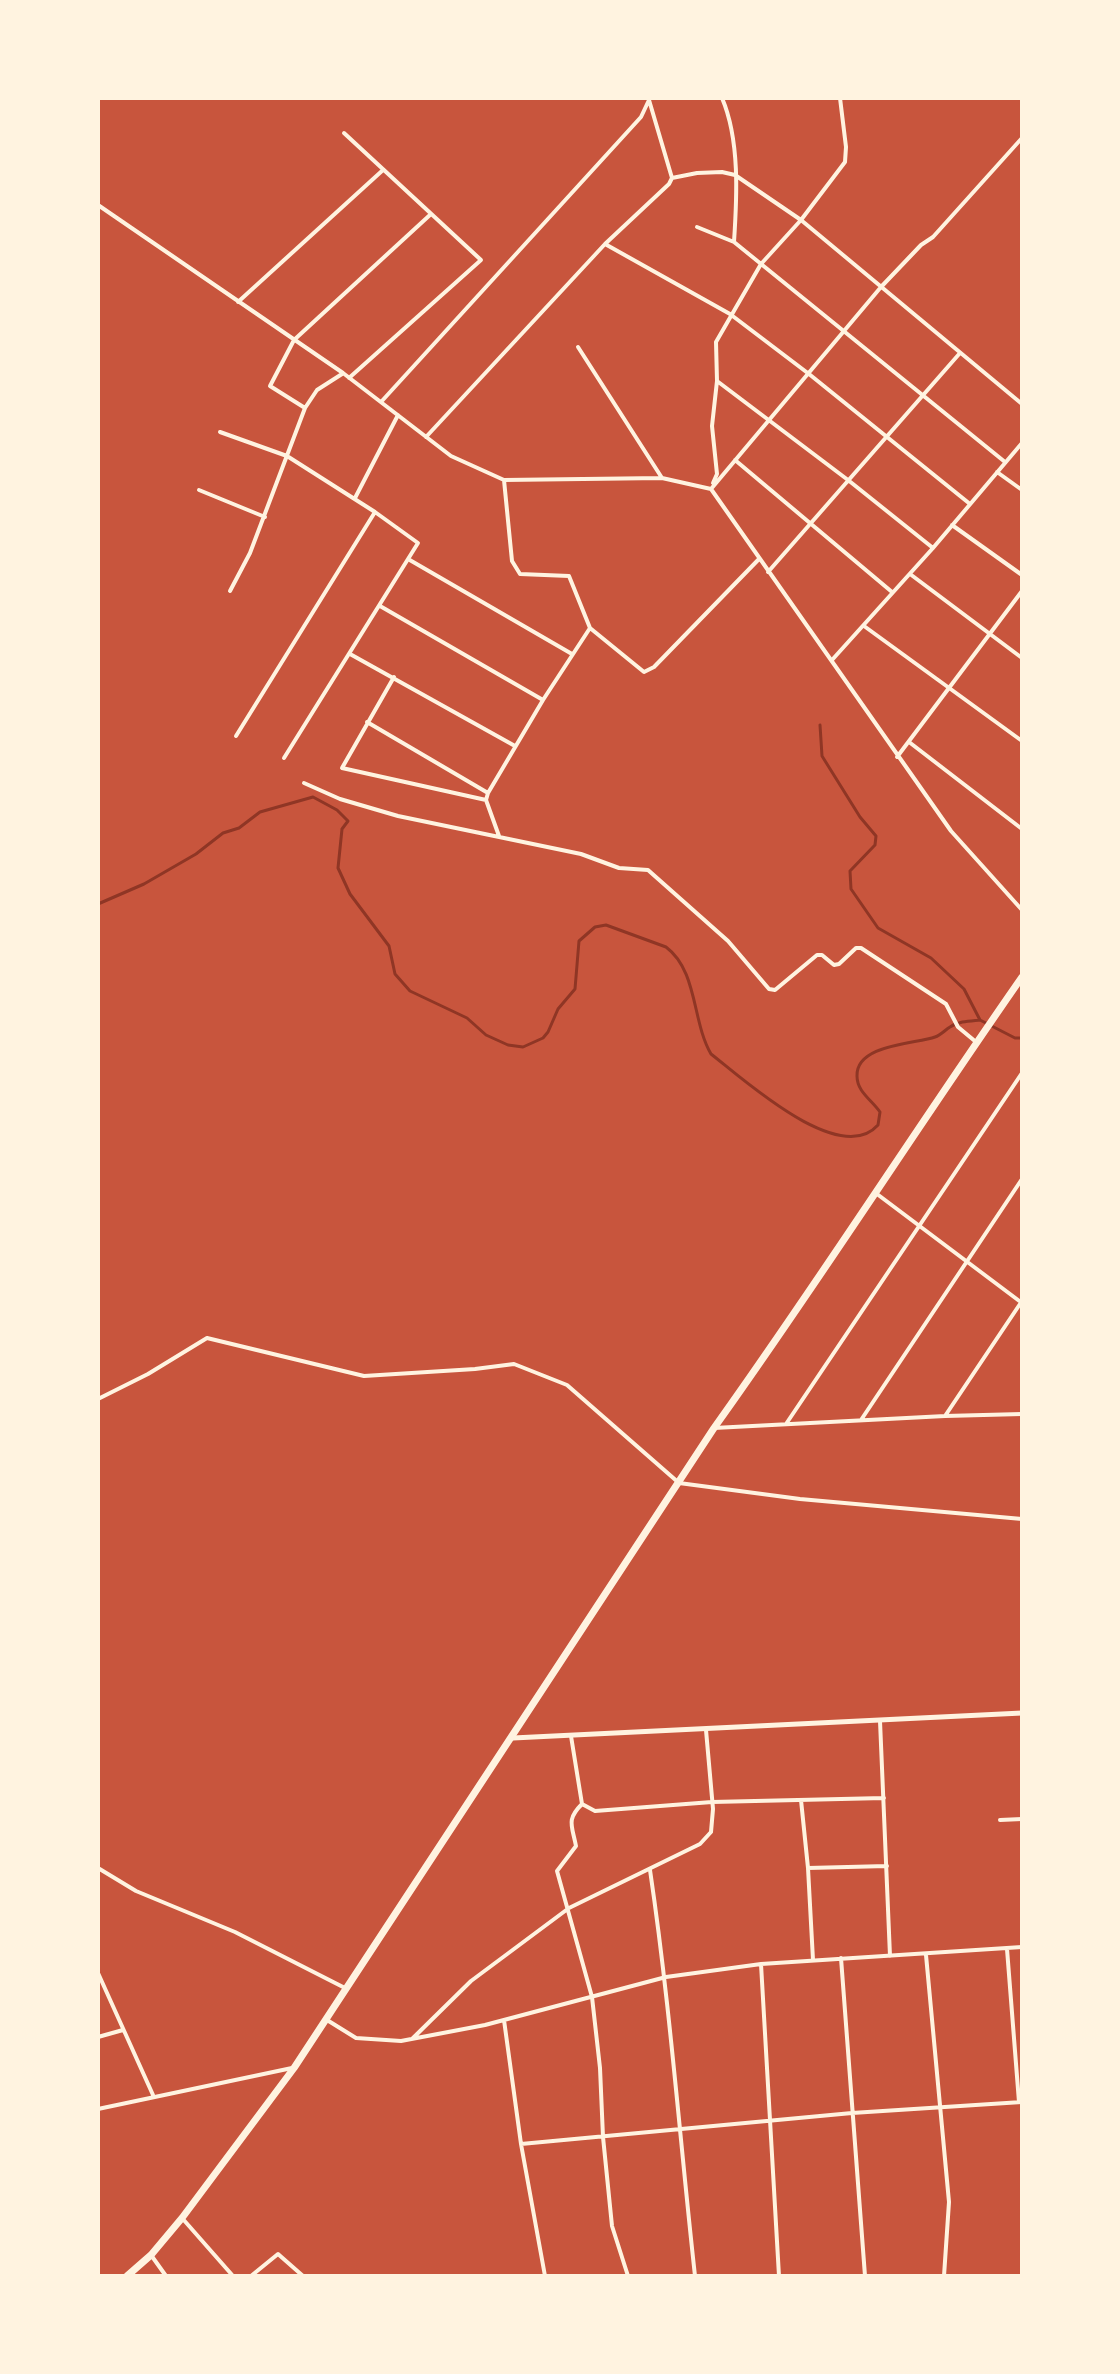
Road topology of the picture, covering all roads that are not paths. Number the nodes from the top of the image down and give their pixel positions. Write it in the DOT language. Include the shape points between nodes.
graph roads {
  1 [pos="659,98"];
  2 [pos="722,98"];
  3 [pos="840,98"];
  4 [pos="649,99"];
  5 [pos="344,133"];
  6 [pos="1022,138"];
  7 [pos="383,170"];
  8 [pos="735,175"];
  9 [pos="672,178"];
  10 [pos="98,205"];
  11 [pos="431,214"];
  12 [pos="801,220"];
  13 [pos="697,227"];
  14 [pos="734,242"];
  15 [pos="605,244"];
  16 [pos="761,264"];
  17 [pos="881,287"];
  18 [pos="238,302"];
  19 [pos="730,314"];
  20 [pos="846,331"];
  21 [pos="294,340"];
  22 [pos="578,347"];
  23 [pos="960,353"];
  24 [pos="343,373"];
  25 [pos="809,374"];
  26 [pos="349,378"];
  27 [pos="717,381"];
  28 [pos="924,394"];
  29 [pos="381,402"];
  30 [pos="1022,404"];
  31 [pos="305,408"];
  32 [pos="398,415"];
  33 [pos="768,420"];
  34 [pos="220,432"];
  35 [pos="887,436"];
  36 [pos="426,437"];
  37 [pos="1022,443"];
  38 [pos="287,456"];
  39 [pos="735,460"];
  40 [pos="1005,462"];
  41 [pos="997,472"];
  42 [pos="662,478"];
  43 [pos="504,480"];
  44 [pos="848,480"];
  45 [pos="711,489"];
  46 [pos="199,490"];
  47 [pos="1022,490"];
  48 [pos="354,499"];
  49 [pos="970,504"];
  50 [pos="375,512"];
  51 [pos="265,517"];
  52 [pos="811,523"];
  53 [pos="952,525"];
  54 [pos="933,548"];
  55 [pos="408,559"];
  56 [pos="759,559"];
  57 [pos="768,572"];
  58 [pos="910,574"];
  59 [pos="1022,575"];
  60 [pos="230,591"];
  61 [pos="1022,591"];
  62 [pos="893,593"];
  63 [pos="380,606"];
  64 [pos="864,626"];
  65 [pos="590,628"];
  66 [pos="990,635"];
  67 [pos="350,654"];
  68 [pos="573,654"];
  69 [pos="1022,658"];
  70 [pos="832,660"];
  71 [pos="394,677"];
  72 [pos="950,688"];
  73 [pos="543,700"];
  74 [pos="367,722"];
  75 [pos="236,736"];
  76 [pos="1022,741"];
  77 [pos="909,742"];
  78 [pos="515,746"];
  79 [pos="897,757"];
  80 [pos="284,758"];
  81 [pos="304,783"];
  82 [pos="488,793"];
  83 [pos="486,800"];
  84 [pos="1022,829"];
  85 [pos="499,836"];
  86 [pos="1022,910"];
  87 [pos="1022,977"];
  88 [pos="976,1042"];
  89 [pos="1022,1073"];
  90 [pos="1022,1179"];
  91 [pos="874,1192"];
  92 [pos="917,1227"];
  93 [pos="966,1263"];
  94 [pos="1022,1302"];
  95 [pos="98,1399"];
  96 [pos="1022,1414"];
  97 [pos="945,1416"];
  98 [pos="861,1420"];
  99 [pos="786,1424"];
  100 [pos="714,1428"];
  101 [pos="679,1483"];
  102 [pos="1022,1519"];
  103 [pos="1022,1713"];
  104 [pos="880,1718"];
  105 [pos="706,1730"];
  106 [pos="571,1736"];
  107 [pos="513,1738"];
  108 [pos="884,1798"];
  109 [pos="801,1800"];
  110 [pos="712,1802"];
  111 [pos="582,1804"];
  112 [pos="1022,1819"];
  113 [pos="1000,1820"];
  114 [pos="887,1866"];
  115 [pos="98,1868"];
  116 [pos="808,1868"];
  117 [pos="650,1870"];
  118 [pos="569,1908"];
  119 [pos="1022,1947"];
  120 [pos="1007,1949"];
  121 [pos="926,1955"];
  122 [pos="890,1956"];
  123 [pos="841,1958"];
  124 [pos="813,1960"];
  125 [pos="761,1964"];
  126 [pos="98,1973"];
  127 [pos="666,1977"];
  128 [pos="345,1988"];
  129 [pos="592,1997"];
  130 [pos="325,2019"];
  131 [pos="504,2020"];
  132 [pos="124,2030"];
  133 [pos="98,2037"];
  134 [pos="412,2039"];
  135 [pos="294,2068"];
  136 [pos="153,2095"];
  137 [pos="1020,2102"];
  138 [pos="938,2107"];
  139 [pos="98,2109"];
  140 [pos="852,2113"];
  141 [pos="770,2122"];
  142 [pos="679,2130"];
  143 [pos="603,2137"];
  144 [pos="521,2144"];
  145 [pos="182,2218"];
  146 [pos="151,2255"];
  147 [pos="127,2276"];
  148 [pos="166,2276"];
  149 [pos="233,2276"];
  150 [pos="251,2276"];
  151 [pos="303,2276"];
  152 [pos="545,2276"];
  153 [pos="628,2276"];
  154 [pos="695,2276"];
  155 [pos="779,2276"];
  156 [pos="865,2276"];
  157 [pos="944,2276"];
  1 -- 4 [label="street"];
  2 -- 8 [label="street"];
  3 -- 12 [label="street" via="845,162"];
  4 -- 9 [label="street"];
  4 -- 29 [label="street" via="641,117"];
  5 -- 7 [label="street"];
  6 -- 17 [label="street"];
  7 -- 11 [label="street"];
  7 -- 18 [label="street"];
  8 -- 9 [label="street"];
  8 -- 12 [label="street"];
  8 -- 14 [label="street"];
  9 -- 15 [label="street"];
  10 -- 18 [label="street"];
  11 -- 21 [label="street"];
  11 -- 26 [label="street" via="481,260"];
  12 -- 16 [label="street"];
  12 -- 17 [label="street"];
  13 -- 14 [label="street"];
  14 -- 16 [label="street"];
  15 -- 19 [label="street"];
  15 -- 36 [label="street"];
  16 -- 19 [label="street"];
  16 -- 20 [label="street"];
  17 -- 20 [label="street"];
  17 -- 23 [label="street"];
  18 -- 21 [label="street"];
  19 -- 25 [label="street"];
  19 -- 27 [label="street" via="716,342"];
  20 -- 25 [label="street"];
  20 -- 28 [label="street"];
  21 -- 24 [label="street"];
  21 -- 31 [label="street" via="270,386"];
  22 -- 42 [label="street"];
  23 -- 28 [label="street"];
  23 -- 30 [label="street"];
  24 -- 26 [label="street"];
  24 -- 31 [label="street" via="317,390"];
  25 -- 33 [label="street"];
  25 -- 35 [label="street"];
  26 -- 29 [label="street"];
  27 -- 33 [label="street"];
  27 -- 45 [label="street" via="712,426 717,474"];
  28 -- 35 [label="street"];
  28 -- 40 [label="street"];
  29 -- 32 [label="street"];
  31 -- 38 [label="street"];
  32 -- 36 [label="street"];
  32 -- 48 [label="street"];
  33 -- 39 [label="street"];
  33 -- 44 [label="street"];
  34 -- 38 [label="street"];
  35 -- 44 [label="street"];
  35 -- 49 [label="street"];
  36 -- 43 [label="street" via="451,456"];
  37 -- 40 [label="street"];
  38 -- 48 [label="street"];
  38 -- 51 [label="street"];
  39 -- 45 [label="street"];
  39 -- 52 [label="street"];
  40 -- 41 [label="street"];
  41 -- 47 [label="street"];
  41 -- 49 [label="street"];
  42 -- 43 [label="street"];
  42 -- 45 [label="street"];
  43 -- 65 [label="street" via="512,561 520,574 569,576"];
  44 -- 52 [label="street"];
  44 -- 54 [label="street"];
  45 -- 56 [label="street"];
  46 -- 51 [label="street"];
  48 -- 50 [label="street"];
  49 -- 53 [label="street"];
  50 -- 55 [label="street" via="418,543"];
  50 -- 75 [label="street"];
  51 -- 60 [label="street"];
  52 -- 57 [label="street"];
  52 -- 62 [label="street"];
  53 -- 54 [label="street"];
  53 -- 59 [label="street"];
  54 -- 58 [label="street"];
  55 -- 63 [label="street"];
  55 -- 68 [label="street"];
  56 -- 57 [label="street"];
  56 -- 65 [label="street" via="649,671"];
  57 -- 70 [label="street"];
  58 -- 62 [label="street"];
  58 -- 66 [label="street"];
  61 -- 66 [label="street"];
  62 -- 64 [label="street"];
  63 -- 67 [label="street"];
  63 -- 73 [label="street"];
  64 -- 70 [label="street"];
  64 -- 72 [label="street"];
  65 -- 68 [label="street"];
  66 -- 69 [label="street"];
  66 -- 72 [label="street"];
  67 -- 71 [label="street"];
  67 -- 80 [label="street"];
  68 -- 73 [label="street"];
  70 -- 79 [label="street"];
  71 -- 74 [label="street"];
  71 -- 78 [label="street"];
  72 -- 76 [label="street"];
  72 -- 77 [label="street"];
  73 -- 78 [label="street"];
  74 -- 82 [label="street"];
  74 -- 83 [label="street" via="342,768"];
  77 -- 79 [label="street"];
  77 -- 84 [label="street"];
  78 -- 82 [label="street"];
  79 -- 86 [label="street" via="951,831"];
  81 -- 85 [label="street" via="398,816"];
  82 -- 83 [label="street"];
  83 -- 85 [label="street"];
  85 -- 88 [label="street" via="619,868 648,870 728,941 769,989 775,990 817,955 834,965 861,948 946,1004 958,1027"];
  87 -- 88 [label="highway"];
  88 -- 91 [label="highway"];
  89 -- 92 [label="street"];
  90 -- 93 [label="street"];
  91 -- 92 [label="street"];
  91 -- 100 [label="highway"];
  92 -- 93 [label="street"];
  92 -- 99 [label="street"];
  93 -- 94 [label="street"];
  93 -- 98 [label="street"];
  94 -- 97 [label="street"];
  95 -- 101 [label="street" via="207,1338 364,1376 514,1364 567,1385"];
  96 -- 97 [label="street"];
  97 -- 98 [label="street"];
  98 -- 99 [label="street"];
  99 -- 100 [label="street"];
  100 -- 101 [label="highway"];
  101 -- 102 [label="street"];
  101 -- 107 [label="highway"];
  103 -- 104 [label="street"];
  104 -- 105 [label="street"];
  104 -- 108 [label="street"];
  105 -- 106 [label="street"];
  105 -- 110 [label="street"];
  106 -- 107 [label="street"];
  106 -- 111 [label="street"];
  107 -- 128 [label="highway"];
  108 -- 109 [label="street"];
  108 -- 114 [label="street"];
  109 -- 110 [label="street"];
  109 -- 116 [label="street"];
  110 -- 111 [label="street" via="595,1811"];
  110 -- 117 [label="street" via="711,1832 700,1844"];
  111 -- 118 [label="street" via="571,1818 576,1846 557,1871"];
  112 -- 113 [label="street"];
  114 -- 116 [label="street"];
  114 -- 122 [label="street"];
  115 -- 128 [label="street" via="136,1891 235,1932"];
  116 -- 124 [label="street"];
  117 -- 118 [label="street"];
  117 -- 127 [label="street"];
  118 -- 129 [label="street"];
  118 -- 134 [label="street" via="471,1981"];
  119 -- 120 [label="street"];
  120 -- 121 [label="street"];
  120 -- 137 [label="street"];
  121 -- 122 [label="street"];
  121 -- 138 [label="street"];
  122 -- 123 [label="street"];
  123 -- 124 [label="street"];
  123 -- 140 [label="street"];
  124 -- 125 [label="street"];
  125 -- 127 [label="street"];
  125 -- 141 [label="street"];
  126 -- 132 [label="street"];
  127 -- 129 [label="street"];
  127 -- 142 [label="street"];
  128 -- 130 [label="highway"];
  129 -- 131 [label="street"];
  129 -- 143 [label="street"];
  130 -- 134 [label="street" via="356,2038"];
  130 -- 135 [label="highway"];
  131 -- 134 [label="street"];
  131 -- 144 [label="street"];
  132 -- 133 [label="street"];
  132 -- 136 [label="street"];
  135 -- 136 [label="street"];
  135 -- 145 [label="highway"];
  136 -- 139 [label="street"];
  137 -- 138 [label="street"];
  138 -- 140 [label="street"];
  138 -- 157 [label="street" via="949,2202"];
  140 -- 141 [label="street"];
  140 -- 156 [label="street"];
  141 -- 142 [label="street"];
  141 -- 155 [label="street"];
  142 -- 143 [label="street"];
  142 -- 154 [label="street"];
  143 -- 144 [label="street"];
  143 -- 153 [label="street" via="612,2226"];
  144 -- 152 [label="street"];
  145 -- 146 [label="highway"];
  145 -- 149 [label="street"];
  146 -- 147 [label="highway"];
  146 -- 148 [label="street"];
  150 -- 151 [label="street" via="278,2254"];
}
